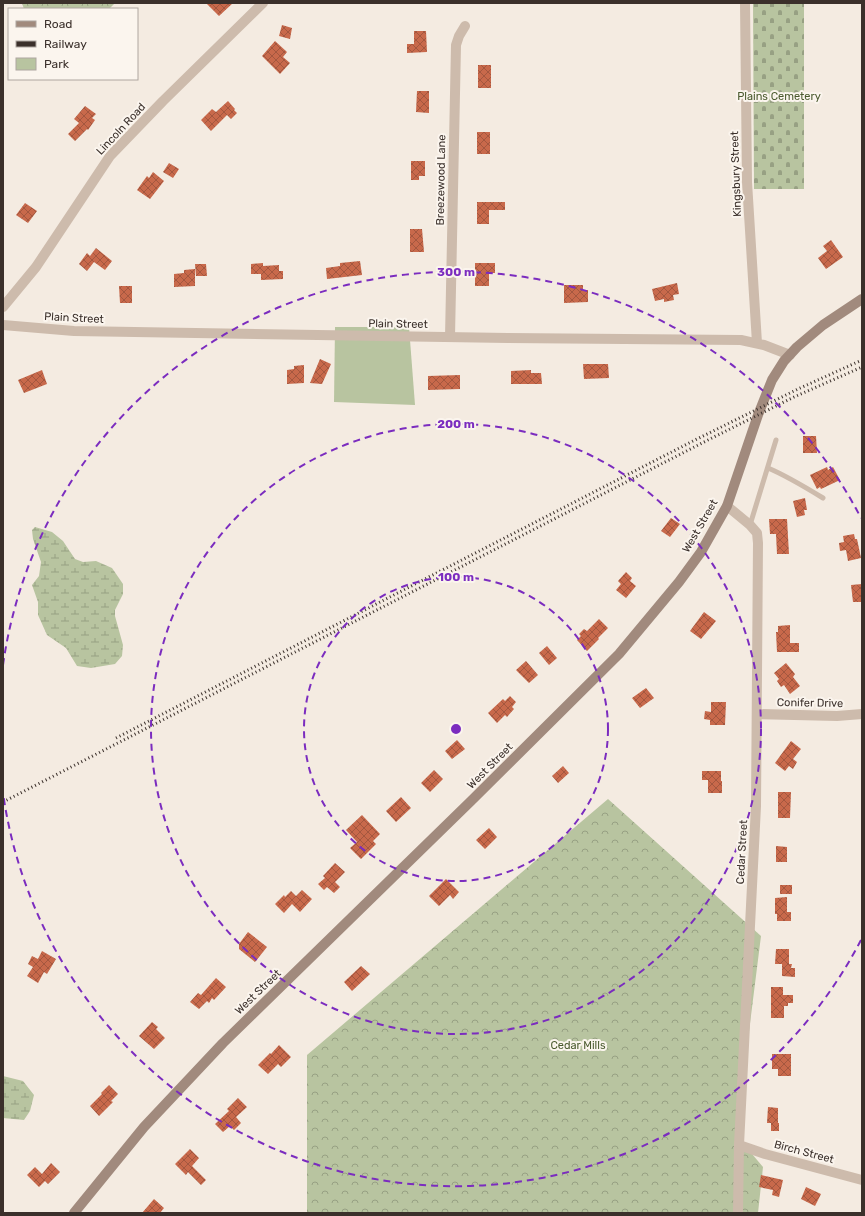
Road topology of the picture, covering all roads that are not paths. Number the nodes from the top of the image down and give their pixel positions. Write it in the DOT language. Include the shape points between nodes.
graph roads {
  1 [pos="263,3"];
  2 [pos="745,3"];
  3 [pos="465,26"];
  4 [pos="862,299"];
  5 [pos="3,308"];
  6 [pos="3,325"];
  7 [pos="450,337"];
  8 [pos="757,343"];
  9 [pos="790,355"];
  10 [pos="776,440"];
  11 [pos="768,468"];
  12 [pos="823,498"];
  13 [pos="727,506"];
  14 [pos="750,525"];
  15 [pos="757,714"];
  16 [pos="862,714"];
  17 [pos="739,1145"];
  18 [pos="862,1180"];
  19 [pos="74,1213"];
  20 [pos="738,1213"];
  1 -- 5 [label="street, Lincoln Road" via="110,156 36,267"];
  2 -- 8 [label="street, Kingsbury Street" via="747,182"];
  3 -- 7 [label="street, Breezewood Lane" via="456,45"];
  4 -- 9 [label="main road, West Street" via="822,325"];
  6 -- 7 [label="street, Plain Street" via="74,331"];
  7 -- 8 [label="street, Plain Street" via="741,340"];
  8 -- 9 [label="street, Plain Street"];
  9 -- 13 [label="main road, West Street" via="772,380"];
  10 -- 11 [label="lane"];
  11 -- 12 [label="lane"];
  11 -- 14 [label="lane"];
  13 -- 14 [label="street, Cedar Street"];
  13 -- 19 [label="main road, West Street" via="701,552 619,654 223,1043 144,1127"];
  14 -- 15 [label="street, Cedar Street" via="757,533 758,543"];
  15 -- 16 [label="street, Conifer Drive"];
  15 -- 17 [label="street, Cedar Street" via="756,814"];
  17 -- 18 [label="street, Birch Street"];
  17 -- 20 [label="street, Cedar Street"];
}
